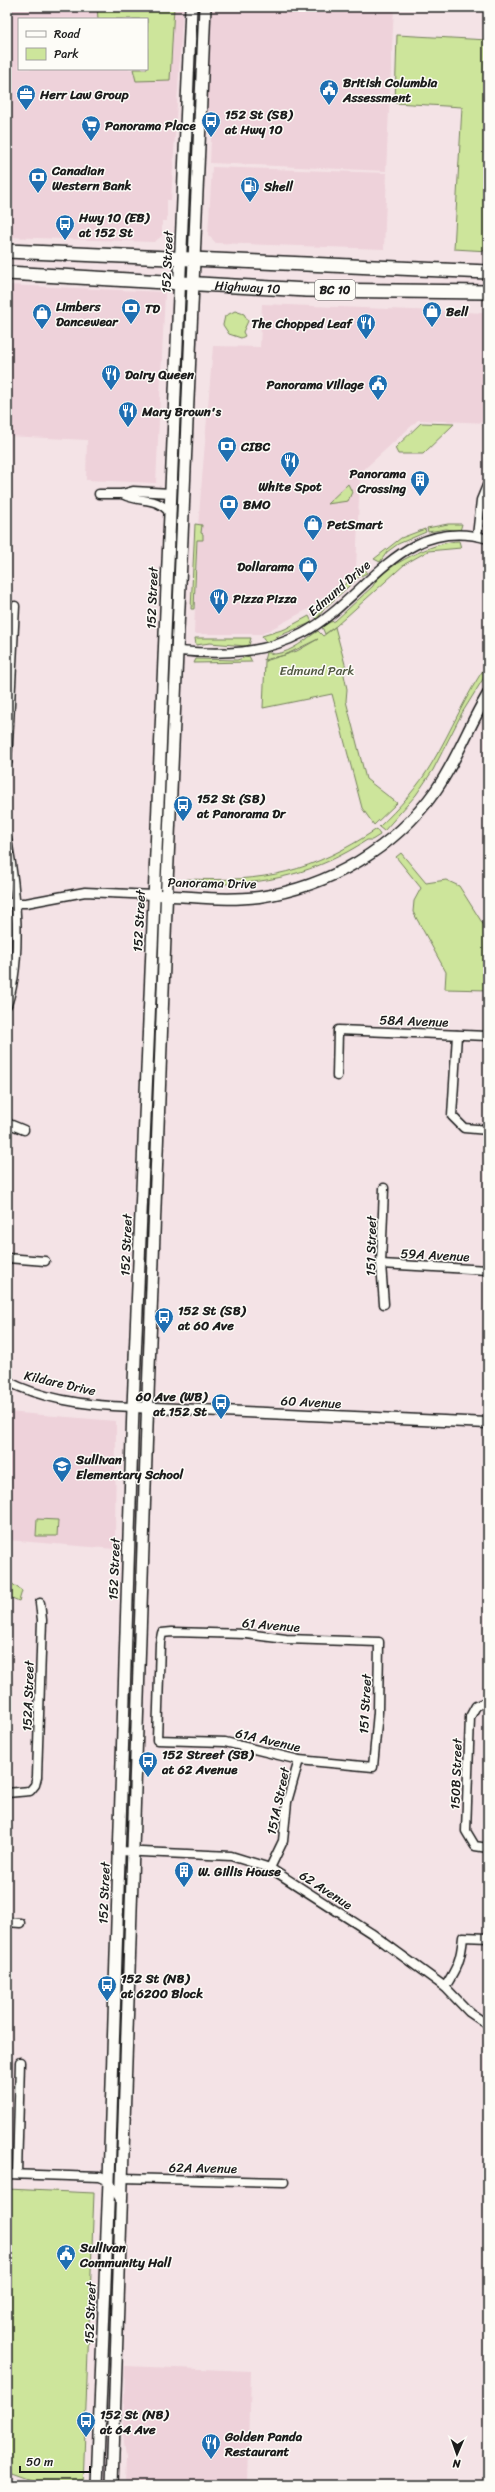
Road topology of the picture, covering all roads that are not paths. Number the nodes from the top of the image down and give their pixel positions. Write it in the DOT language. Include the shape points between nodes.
graph roads {
  1 [pos="191,7"];
  2 [pos="205,7"];
  3 [pos="7,251"];
  4 [pos="181,260"];
  5 [pos="195,260"];
  6 [pos="488,272"];
  7 [pos="7,273"];
  8 [pos="180,283"];
  9 [pos="194,284"];
  10 [pos="488,292"];
  11 [pos="172,457"];
  12 [pos="488,483"];
  13 [pos="171,493"];
  14 [pos="98,494"];
  15 [pos="122,494"];
  16 [pos="185,497"];
  17 [pos="170,513"];
  18 [pos="184,534"];
  19 [pos="477,536"];
  20 [pos="488,539"];
  21 [pos="15,606"];
  22 [pos="165,625"];
  23 [pos="179,651"];
  24 [pos="488,694"];
  25 [pos="7,757"];
  26 [pos="7,763"];
  27 [pos="7,839"];
  28 [pos="154,895"];
  29 [pos="167,895"];
  30 [pos="7,904"];
  31 [pos="16,904"];
  32 [pos="7,1005"];
  33 [pos="457,1035"];
  34 [pos="488,1036"];
  35 [pos="337,1076"];
  36 [pos="7,1123"];
  37 [pos="24,1130"];
  38 [pos="488,1130"];
  39 [pos="384,1188"];
  40 [pos="7,1258"];
  41 [pos="44,1261"];
  42 [pos="381,1264"];
  43 [pos="488,1270"];
  44 [pos="384,1304"];
  45 [pos="7,1381"];
  46 [pos="133,1407"];
  47 [pos="148,1408"];
  48 [pos="488,1423"];
  49 [pos="40,1603"];
  50 [pos="379,1642"];
  51 [pos="488,1701"];
  52 [pos="157,1740"];
  53 [pos="299,1760"];
  54 [pos="373,1767"];
  55 [pos="7,1792"];
  56 [pos="488,1848"];
  57 [pos="120,1851"];
  58 [pos="134,1852"];
  59 [pos="270,1868"];
  60 [pos="7,1922"];
  61 [pos="20,1923"];
  62 [pos="488,1938"];
  63 [pos="445,1987"];
  64 [pos="488,2025"];
  65 [pos="20,2062"];
  66 [pos="7,2174"];
  67 [pos="17,2174"];
  68 [pos="122,2178"];
  69 [pos="109,2181"];
  70 [pos="284,2182"];
  71 [pos="121,2201"];
  72 [pos="97,2485"];
  73 [pos="112,2485"];
  1 -- 4 [label="main road, 152 Street"];
  2 -- 5 [label="main road, 152 Street"];
  3 -- 4 [label="highway, Highway 10 / BC 10"];
  4 -- 5 [label="highway, Highway 10 / BC 10"];
  4 -- 8 [label="main road, 152 Street"];
  5 -- 6 [label="highway, Highway 10 / BC 10"];
  5 -- 9 [label="main road, 152 Street"];
  7 -- 8 [label="highway, Highway 10 / BC 10"];
  8 -- 9 [label="highway, Highway 10 / BC 10"];
  8 -- 11 [label="main road, 152 Street"];
  9 -- 10 [label="highway, Highway 10 / BC 10" via="307,290"];
  9 -- 16 [label="main road, 152 Street"];
  11 -- 13 [label="main road, 152 Street"];
  11 -- 16 [label="main road" via="178,474 179,492"];
  12 -- 19 [label="street" via="481,500"];
  13 -- 15 [label="street" via="133,491"];
  13 -- 17 [label="main road, 152 Street"];
  13 -- 18 [label="main road" via="177,503 177,524"];
  14 -- 15 [label="street"];
  15 -- 17 [label="street" via="133,499 159,502"];
  16 -- 18 [label="main road, 152 Street"];
  17 -- 22 [label="main road, 152 Street"];
  18 -- 23 [label="main road, 152 Street"];
  19 -- 20 [label="street, Edmund Drive"];
  19 -- 23 [label="street, Edmund Drive" via="442,537 414,545 376,571 328,616 304,633 280,644 236,653"];
  21 -- 25 [label="street"];
  22 -- 23 [label="main road" via="173,648"];
  22 -- 28 [label="main road, 152 Street"];
  23 -- 29 [label="main road, 152 Street"];
  24 -- 29 [label="street, Panorama Drive" via="452,765 436,790 408,823 361,860 325,879 282,893 239,898"];
  25 -- 26 [label="street"];
  27 -- 31 [label="street"];
  28 -- 29 [label="street, Panorama Drive"];
  28 -- 31 [label="street" via="84,892"];
  28 -- 46 [label="main road, 152 Street"];
  29 -- 47 [label="main road, 152 Street"];
  30 -- 31 [label="street"];
  31 -- 32 [label="street" via="13,976"];
  33 -- 34 [label="street, 58A Avenue"];
  33 -- 35 [label="street, 58A Avenue" via="338,1030"];
  33 -- 38 [label="street" via="452,1116 464,1128"];
  36 -- 37 [label="street"];
  39 -- 42 [label="street, 151 Street"];
  40 -- 41 [label="street"];
  42 -- 43 [label="street, 59A Avenue"];
  42 -- 44 [label="street, 151 Street"];
  45 -- 46 [label="street, Kildare Drive" via="74,1402"];
  46 -- 47 [label="street, 60 Avenue"];
  46 -- 57 [label="main road, 152 Street"];
  47 -- 48 [label="street, 60 Avenue"];
  47 -- 58 [label="main road, 152 Street"];
  49 -- 55 [label="street, 152A Street" via="42,1620 37,1777 33,1788 25,1792"];
  50 -- 52 [label="street, 61 Avenue" via="286,1639 246,1634 162,1633"];
  50 -- 54 [label="street, 151 Street" via="378,1712"];
  51 -- 56 [label="street, 150B Street" via="476,1706 470,1717 466,1831 472,1843"];
  52 -- 53 [label="street, 61A Avenue" via="224,1742"];
  53 -- 54 [label="street, 61A Avenue"];
  53 -- 59 [label="street, 151A Street" via="287,1802 283,1841"];
  57 -- 58 [label="street, 62 Avenue"];
  57 -- 69 [label="main road, 152 Street"];
  58 -- 59 [label="street, 62 Avenue" via="231,1856"];
  58 -- 68 [label="main road, 152 Street"];
  59 -- 63 [label="street, 62 Avenue" via="371,1933"];
  60 -- 61 [label="street"];
  62 -- 63 [label="street" via="463,1937 462,1958"];
  63 -- 64 [label="street, 62 Avenue" via="469,2012"];
  65 -- 67 [label="street"];
  66 -- 67 [label="street"];
  67 -- 69 [label="street" via="100,2177"];
  68 -- 70 [label="street, 62A Avenue"];
  68 -- 71 [label="main road, 152 Street"];
  69 -- 71 [label="street"];
  69 -- 72 [label="main road, 152 Street"];
  71 -- 73 [label="main road, 152 Street"];
}
